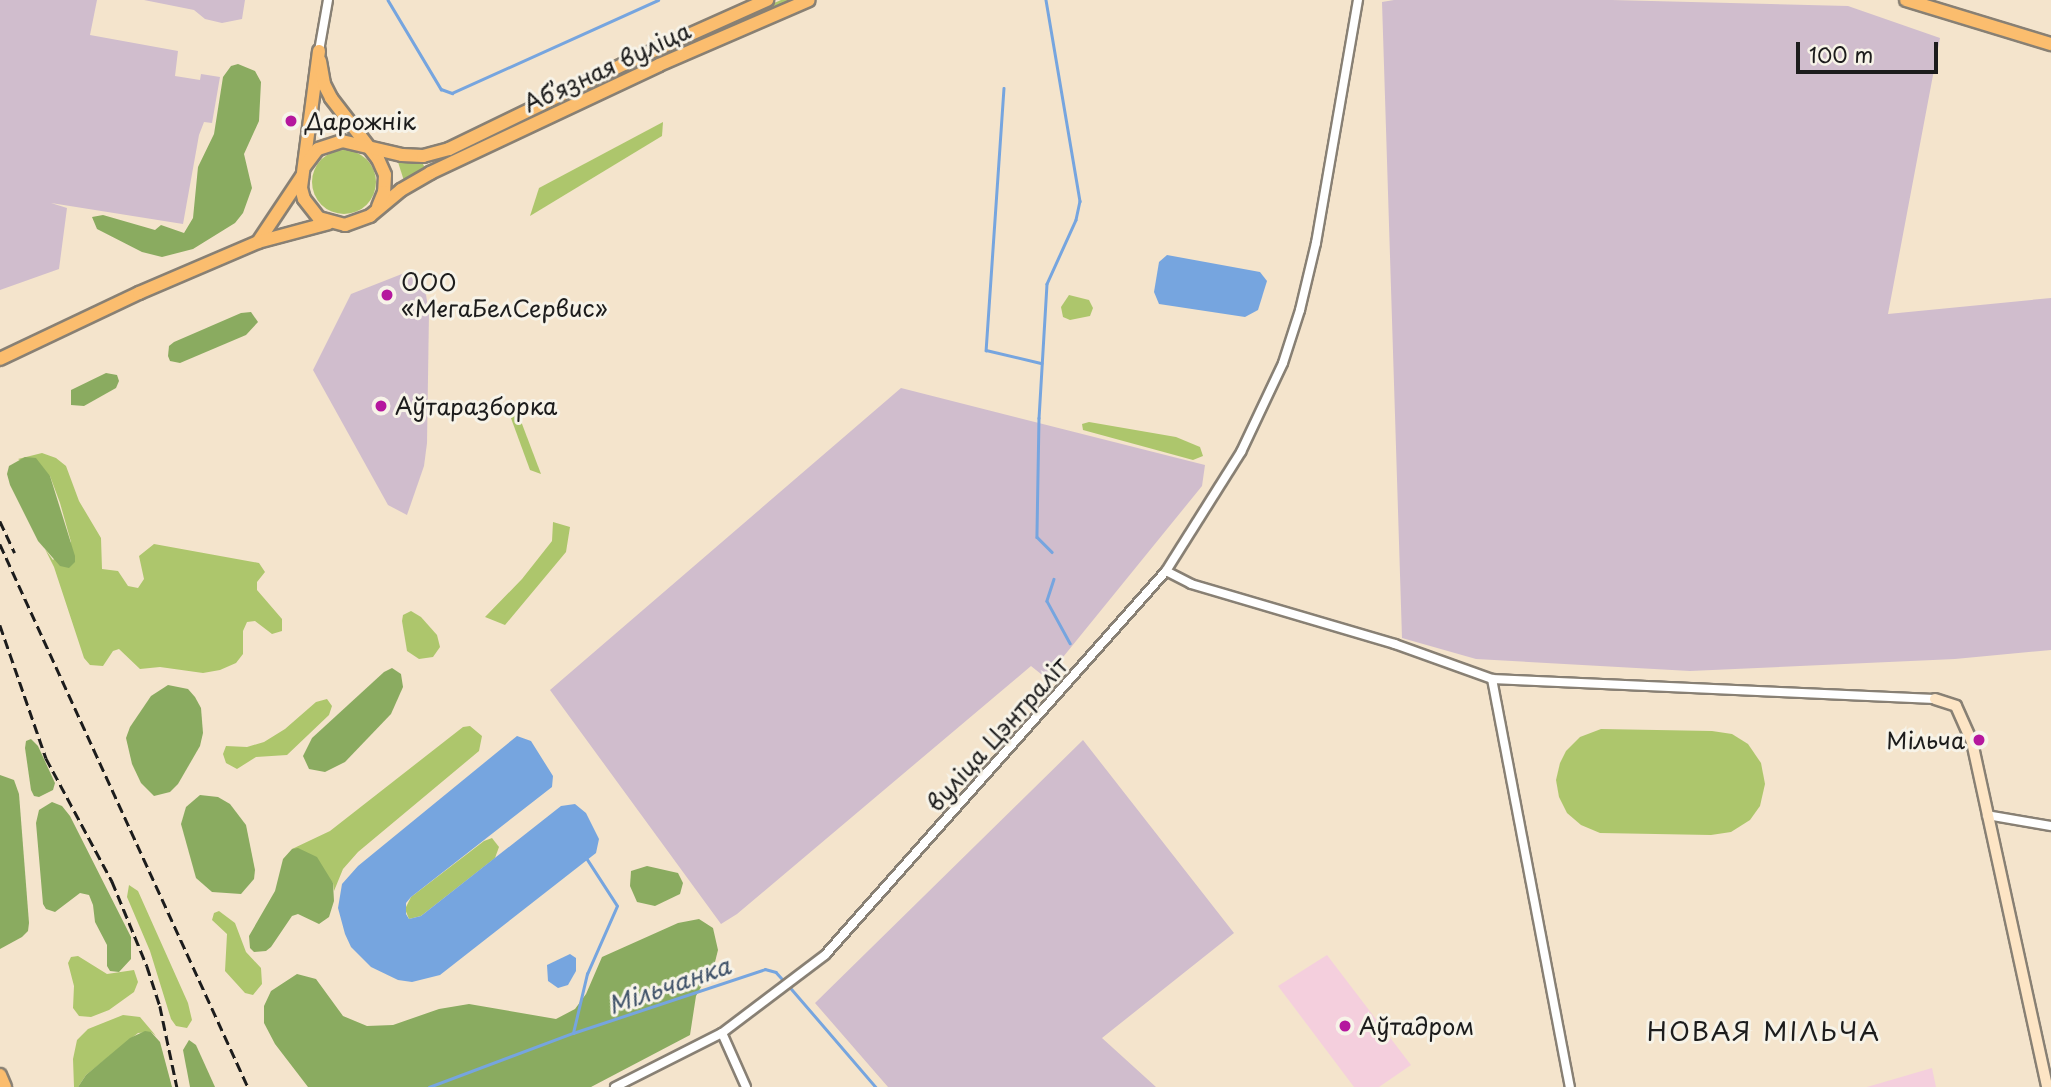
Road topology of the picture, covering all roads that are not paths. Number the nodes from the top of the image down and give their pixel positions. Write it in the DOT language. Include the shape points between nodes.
graph roads {
  1 [pos="328,0"];
  2 [pos="767,0"];
  3 [pos="810,0"];
  4 [pos="1358,0"];
  5 [pos="1906,0"];
  6 [pos="2051,44"];
  7 [pos="319,51"];
  8 [pos="366,147"];
  9 [pos="302,173"];
  10 [pos="377,208"];
  11 [pos="330,223"];
  12 [pos="258,242"];
  13 [pos="0,359"];
  14 [pos="1166,571"];
  15 [pos="1492,679"];
  16 [pos="1935,699"];
  17 [pos="1987,815"];
  18 [pos="2051,826"];
  19 [pos="722,1033"];
  20 [pos="0,1075"];
  21 [pos="1569,1082"];
  22 [pos="5,1087"];
  23 [pos="615,1087"];
  24 [pos="746,1087"];
  25 [pos="2047,1087"];
  1 -- 7 [label="street"];
  2 -- 8 [label="main road, Абʼязная вуліца" via="449,149 423,156"];
  3 -- 10 [label="main road, Абʼязная вуліца" via="682,54 430,173"];
  4 -- 14 [label="street, вуліца Цэнтраліт" via="1300,310 1260,416"];
  5 -- 6 [label="main road"];
  7 -- 8 [label="main road" via="324,84"];
  7 -- 9 [label="main road"];
  8 -- 9 [label="main road" via="329,143 318,149"];
  8 -- 10 [label="main road" via="385,175"];
  9 -- 11 [label="main road" via="304,200 310,210"];
  9 -- 12 [label="main road"];
  10 -- 11 [label="main road" via="360,222"];
  11 -- 12 [label="main road"];
  12 -- 13 [label="main road"];
  14 -- 15 [label="street" via="1191,584 1395,644"];
  14 -- 19 [label="street, вуліца Цэнтраліт" via="825,955"];
  15 -- 16 [label="street"];
  15 -- 21 [label="street"];
  16 -- 17 [label="street" via="1956,706 1972,742"];
  17 -- 18 [label="street"];
  17 -- 25 [label="street"];
  19 -- 23 [label="street, вуліца Цэнтраліт"];
  19 -- 24 [label="street"];
  20 -- 22 [label="main road"];
}
